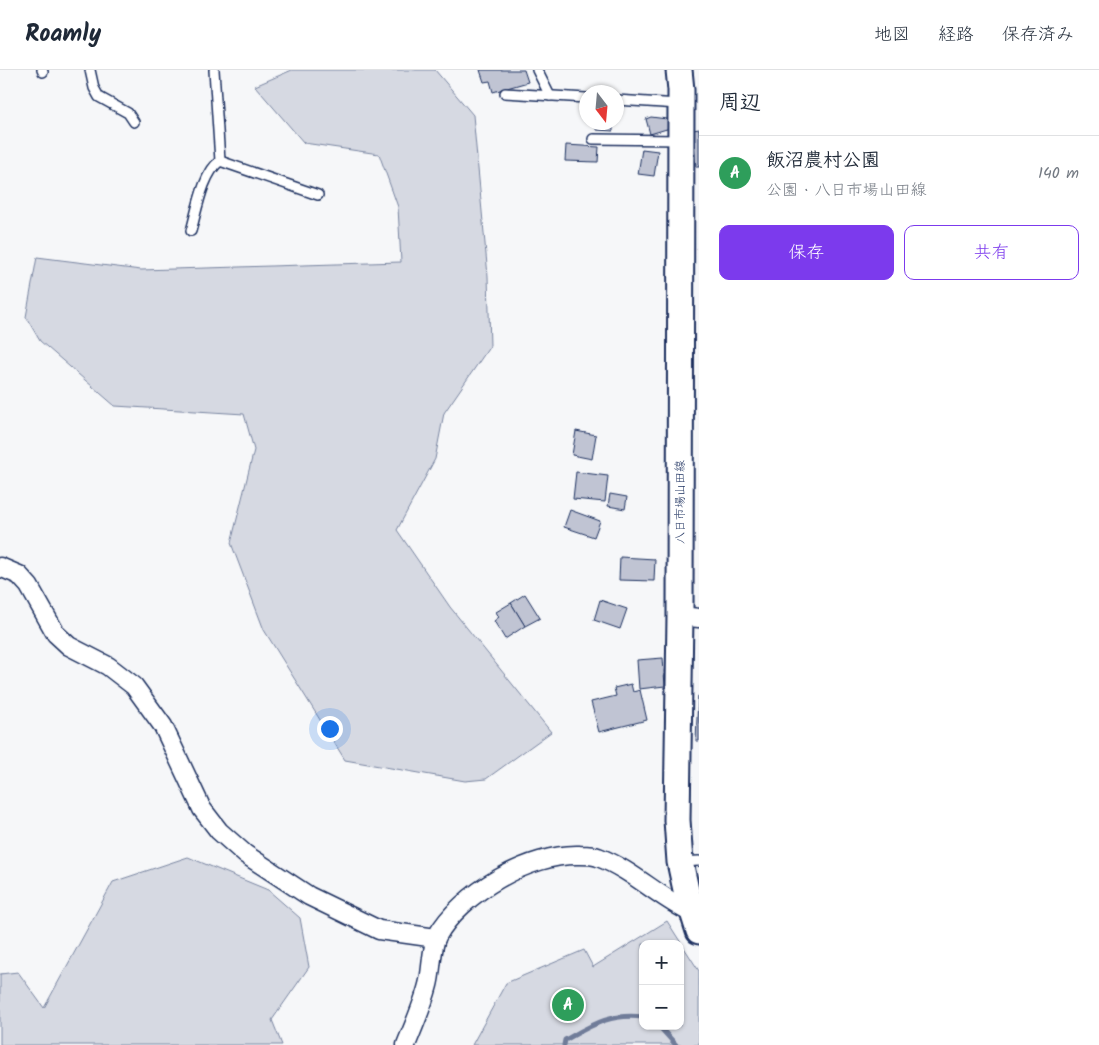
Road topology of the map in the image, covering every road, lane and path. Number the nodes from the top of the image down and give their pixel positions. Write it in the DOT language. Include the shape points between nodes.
graph roads {
  1 [pos="90,70"];
  2 [pos="214,70"];
  3 [pos="537,70"];
  4 [pos="679,70"];
  5 [pos="505,93"];
  6 [pos="550,96"];
  7 [pos="579,98"];
  8 [pos="624,100"];
  9 [pos="681,104"];
  10 [pos="134,122"];
  11 [pos="593,138"];
  12 [pos="681,140"];
  13 [pos="220,161"];
  14 [pos="318,195"];
  15 [pos="191,231"];
  16 [pos="0,567"];
  17 [pos="690,617"];
  18 [pos="690,861"];
  19 [pos="696,922"];
  20 [pos="436,938"];
  21 [pos="406,1045"];
  1 -- 10 [label="lane" via="99,97 128,113"];
  2 -- 13 [label="lane"];
  3 -- 6 [label="lane"];
  4 -- 9 [label="main road, 八日市場山田線"];
  5 -- 6 [label="lane"];
  6 -- 7 [label="lane"];
  8 -- 9 [label="lane"];
  9 -- 12 [label="main road, 八日市場山田線"];
  11 -- 12 [label="lane"];
  12 -- 17 [label="main road, 八日市場山田線"];
  13 -- 14 [label="lane"];
  13 -- 15 [label="lane" via="212,167 202,191"];
  16 -- 20 [label="street" via="24,580 56,634 69,646 108,666 134,686 163,726 202,809 219,831 245,854 309,896 379,930"];
  17 -- 18 [label="main road, 八日市場山田線" via="677,820"];
  18 -- 19 [label="main road, 八日市場山田線"];
  19 -- 20 [label="street" via="622,868 596,856 563,855 538,860 502,876 447,921"];
  20 -- 21 [label="street" via="428,984"];
}
